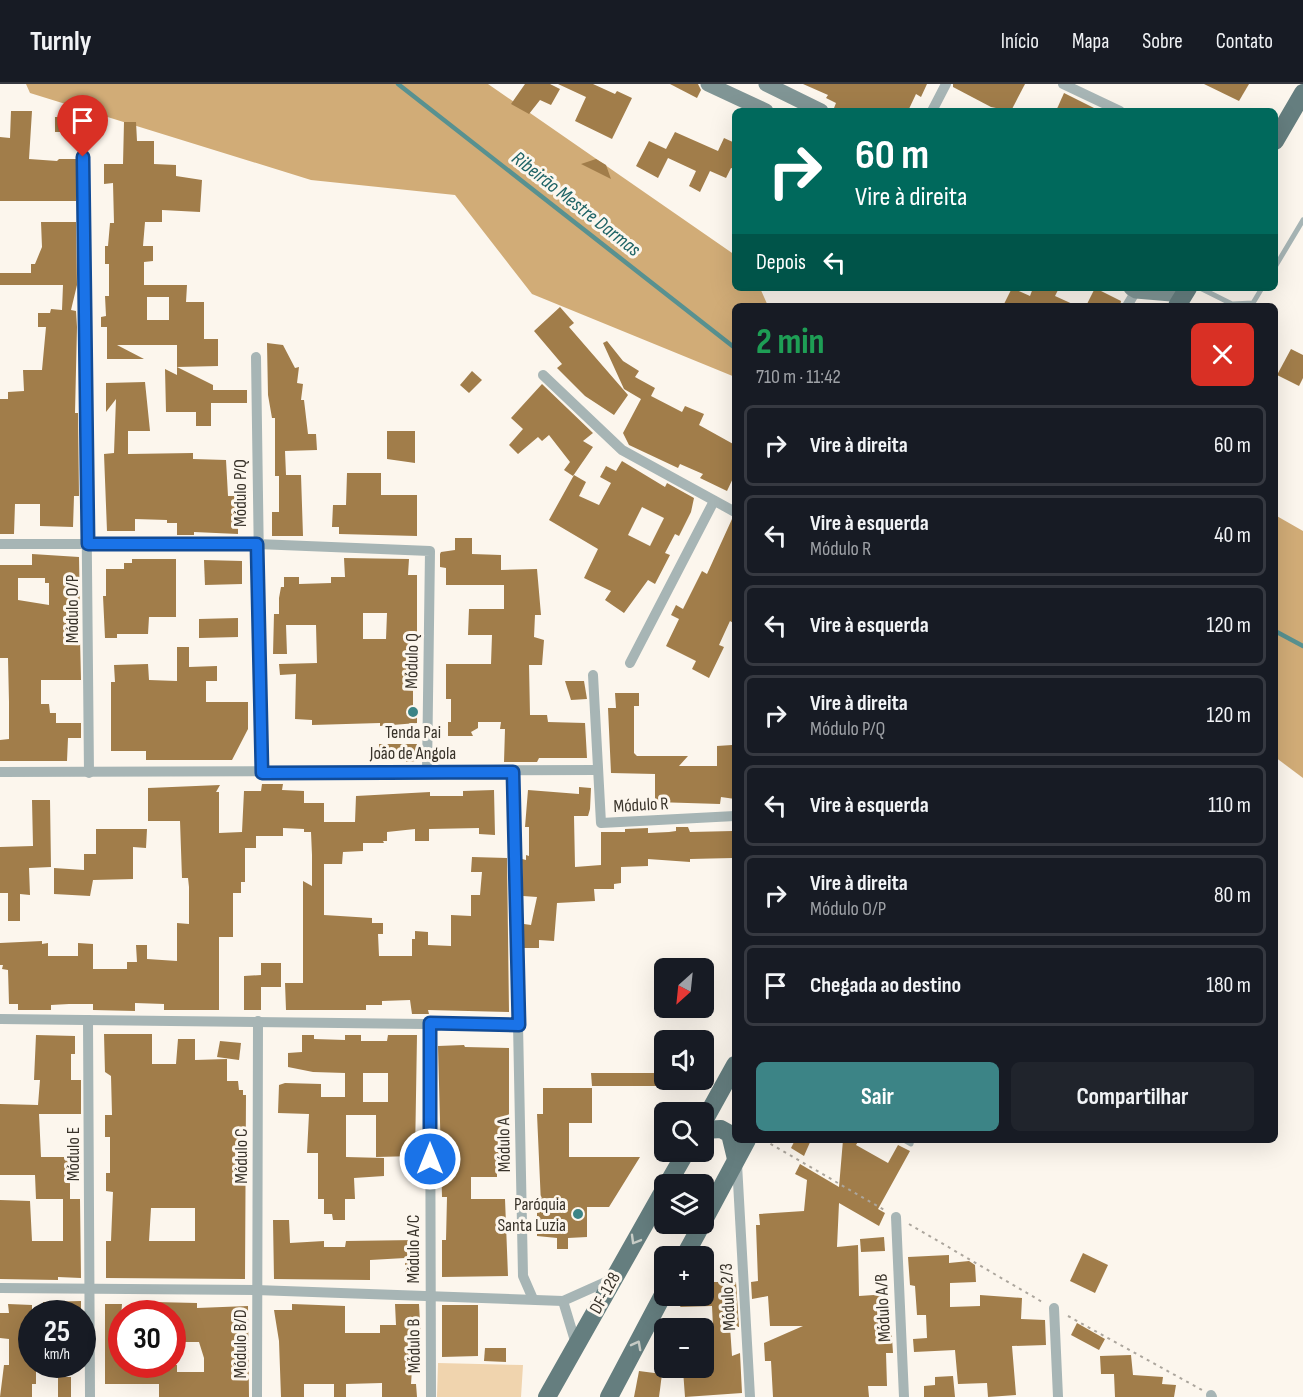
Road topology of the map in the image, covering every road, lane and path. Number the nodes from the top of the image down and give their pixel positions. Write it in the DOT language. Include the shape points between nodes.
graph roads {
  1 [pos="708,84"];
  2 [pos="766,84"];
  3 [pos="946,84"];
  4 [pos="1063,84"];
  5 [pos="1303,93"];
  6 [pos="759,108"];
  7 [pos="761,108"];
  8 [pos="814,108"];
  9 [pos="934,108"];
  10 [pos="1114,108"];
  11 [pos="1278,136"];
  12 [pos="83,157"];
  13 [pos="1303,220"];
  14 [pos="1278,262"];
  15 [pos="1155,291"];
  16 [pos="1187,294"];
  17 [pos="1228,303"];
  18 [pos="256,357"];
  19 [pos="543,375"];
  20 [pos="714,501"];
  21 [pos="732,510"];
  22 [pos="0,544"];
  23 [pos="88,544"];
  24 [pos="257,544"];
  25 [pos="630,663"];
  26 [pos="593,675"];
  27 [pos="597,770"];
  28 [pos="0,772"];
  29 [pos="427,772"];
  30 [pos="513,772"];
  31 [pos="89,773"];
  32 [pos="262,773"];
  33 [pos="732,816"];
  34 [pos="0,1019"];
  35 [pos="88,1020"];
  36 [pos="258,1021"];
  37 [pos="430,1023"];
  38 [pos="519,1025"];
  39 [pos="732,1070"];
  40 [pos="714,1103"];
  41 [pos="714,1129"];
  42 [pos="732,1142"];
  43 [pos="732,1143"];
  44 [pos="745,1143"];
  45 [pos="769,1143"];
  46 [pos="736,1159"];
  47 [pos="714,1201"];
  48 [pos="654,1207"];
  49 [pos="896,1217"];
  50 [pos="614,1277"];
  51 [pos="0,1288"];
  52 [pos="90,1289"];
  53 [pos="256,1290"];
  54 [pos="430,1294"];
  55 [pos="533,1299"];
  56 [pos="563,1301"];
  57 [pos="657,1306"];
  58 [pos="1054,1308"];
  59 [pos="576,1345"];
  60 [pos="1211,1396"];
  61 [pos="90,1397"];
  62 [pos="257,1397"];
  63 [pos="431,1397"];
  64 [pos="547,1397"];
  65 [pos="609,1397"];
  66 [pos="750,1397"];
  67 [pos="904,1397"];
  68 [pos="1058,1397"];
  1 -- 6 [label="street"];
  2 -- 7 [label="street"];
  2 -- 8 [label="street"];
  3 -- 9 [label="street"];
  4 -- 10 [label="street"];
  5 -- 11 [label="main road"];
  12 -- 23 [label="street, Módulo O/P"];
  13 -- 14 [label="lane"];
  15 -- 16 [label="street"];
  16 -- 17 [label="lane"];
  18 -- 24 [label="street, Módulo P/Q"];
  19 -- 20 [label="street" via="622,450"];
  20 -- 21 [label="street"];
  20 -- 25 [label="street"];
  22 -- 23 [label="street"];
  23 -- 24 [label="street"];
  23 -- 31 [label="street, Módulo O/P"];
  24 -- 29 [label="street, Módulo Q" via="430,551"];
  24 -- 32 [label="street, Módulo P/Q"];
  26 -- 27 [label="street"];
  27 -- 30 [label="street"];
  27 -- 33 [label="street, Módulo R" via="601,823"];
  28 -- 31 [label="street"];
  29 -- 30 [label="street"];
  29 -- 32 [label="street"];
  30 -- 38 [label="street"];
  31 -- 32 [label="street"];
  34 -- 35 [label="street"];
  35 -- 36 [label="street"];
  35 -- 52 [label="street, Módulo E"];
  36 -- 37 [label="street"];
  36 -- 53 [label="street, Módulo C"];
  37 -- 38 [label="street"];
  37 -- 54 [label="street, Módulo A/C"];
  38 -- 55 [label="street, Módulo A" via="523,1276"];
  39 -- 40 [label="main road"];
  41 -- 42 [label="main road" via="730,1134"];
  43 -- 46 [label="main road"];
  44 -- 46 [label="main road"];
  45 -- 49 [label="path"];
  46 -- 47 [label="main road"];
  46 -- 66 [label="street, Módulo 2/3"];
  48 -- 50 [label="main road, DF-128 / DF-128, one-way"];
  49 -- 58 [label="path"];
  49 -- 67 [label="street, Módulo A/B"];
  50 -- 56 [label="street"];
  50 -- 59 [label="main road, DF-128 / DF-128"];
  51 -- 52 [label="street"];
  52 -- 53 [label="street"];
  52 -- 61 [label="street, Módulo E"];
  53 -- 54 [label="street"];
  53 -- 62 [label="street, Módulo B/D"];
  54 -- 55 [label="street"];
  54 -- 63 [label="street, Módulo B"];
  55 -- 56 [label="street"];
  56 -- 59 [label="street"];
  65 -- 57 [label="main road, one-way"];
  58 -- 60 [label="path"];
  58 -- 68 [label="street"];
  59 -- 64 [label="main road, DF-128 / DF-128"];
}
